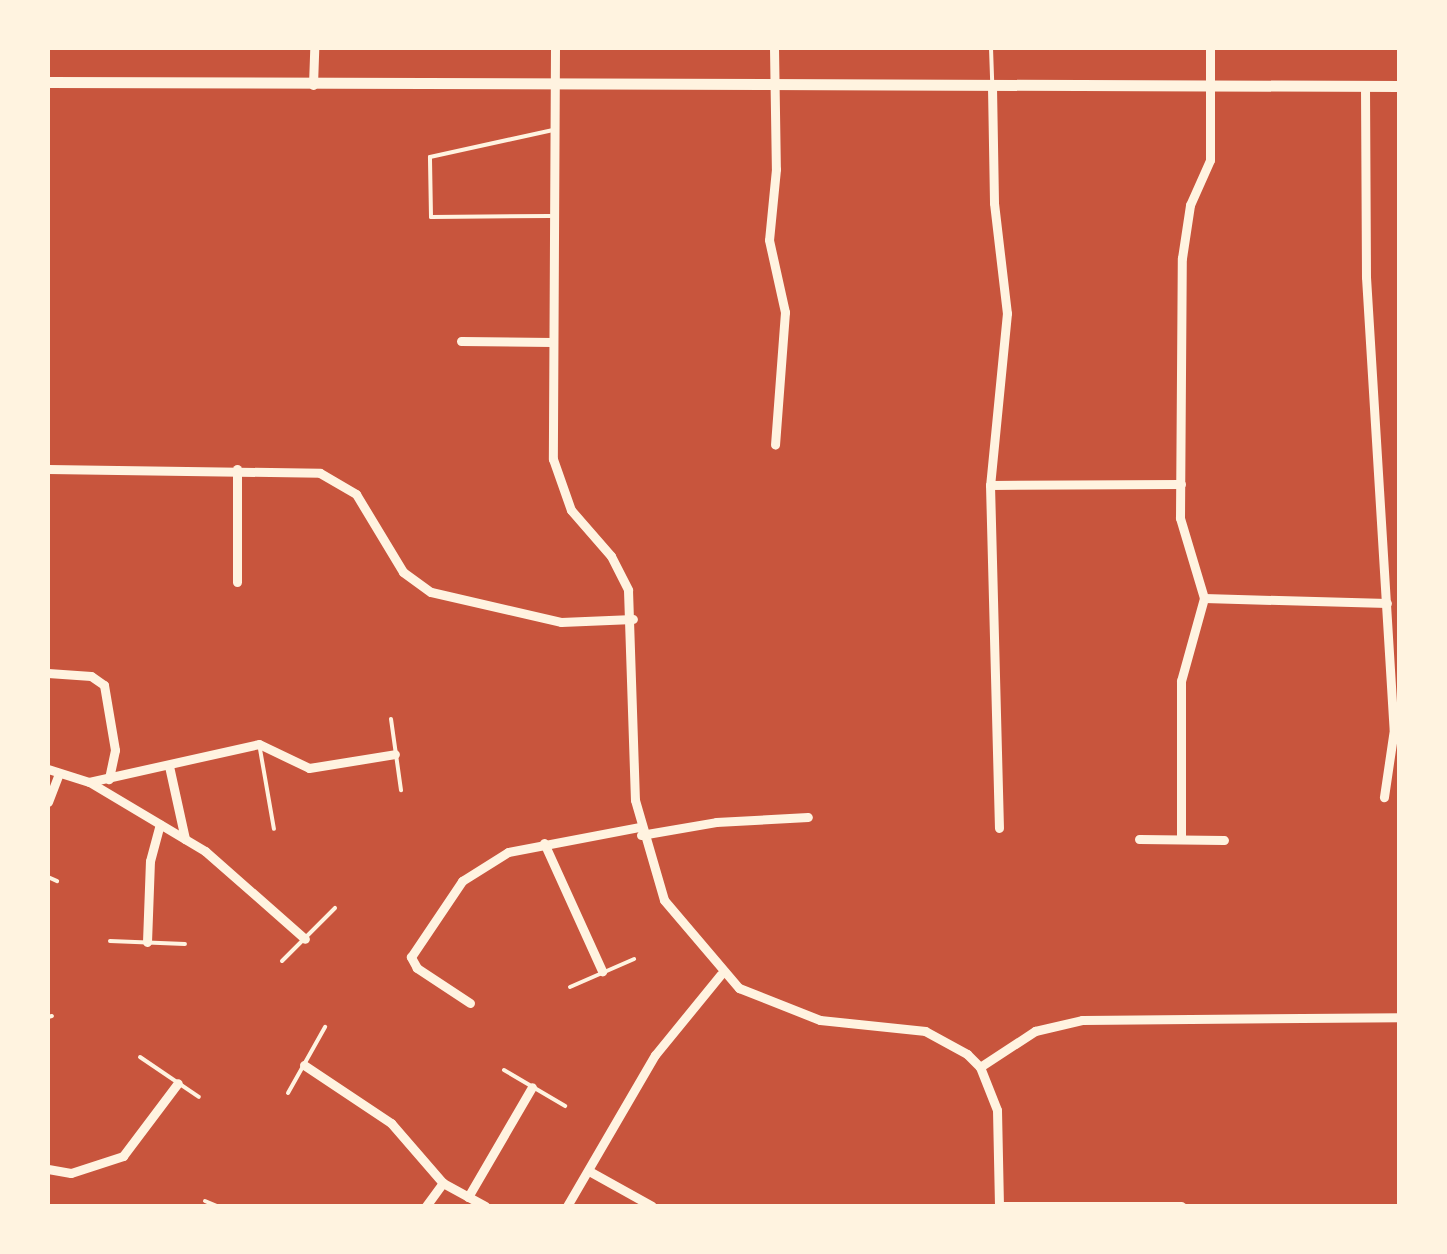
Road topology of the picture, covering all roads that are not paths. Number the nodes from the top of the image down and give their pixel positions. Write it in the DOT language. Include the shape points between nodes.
graph roads {
  1 [pos="314,48"];
  2 [pos="555,48"];
  3 [pos="774,48"];
  4 [pos="991,48"];
  5 [pos="1210,48"];
  6 [pos="48,82"];
  7 [pos="313,85"];
  8 [pos="1211,85"];
  9 [pos="554,86"];
  10 [pos="1400,86"];
  11 [pos="774,87"];
  12 [pos="992,87"];
  13 [pos="1365,87"];
  14 [pos="553,130"];
  15 [pos="552,216"];
  16 [pos="461,342"];
  17 [pos="552,342"];
  18 [pos="775,445"];
  19 [pos="48,470"];
  20 [pos="237,470"];
  21 [pos="1181,484"];
  22 [pos="990,486"];
  23 [pos="1400,503"];
  24 [pos="1384,504"];
  25 [pos="237,582"];
  26 [pos="1204,598"];
  27 [pos="1387,603"];
  28 [pos="634,619"];
  29 [pos="48,672"];
  30 [pos="391,719"];
  31 [pos="259,744"];
  32 [pos="395,754"];
  33 [pos="169,766"];
  34 [pos="48,770"];
  35 [pos="59,774"];
  36 [pos="109,779"];
  37 [pos="88,782"];
  38 [pos="401,790"];
  39 [pos="1384,797"];
  40 [pos="48,802"];
  41 [pos="808,818"];
  42 [pos="160,824"];
  43 [pos="999,828"];
  44 [pos="274,829"];
  45 [pos="640,832"];
  46 [pos="185,839"];
  47 [pos="1139,839"];
  48 [pos="1181,839"];
  49 [pos="1224,840"];
  50 [pos="544,844"];
  51 [pos="48,877"];
  52 [pos="57,880"];
  53 [pos="335,908"];
  54 [pos="304,939"];
  55 [pos="110,942"];
  56 [pos="147,942"];
  57 [pos="186,944"];
  58 [pos="634,958"];
  59 [pos="282,962"];
  60 [pos="602,971"];
  61 [pos="721,974"];
  62 [pos="570,987"];
  63 [pos="470,1003"];
  64 [pos="1400,1017"];
  65 [pos="325,1027"];
  66 [pos="140,1057"];
  67 [pos="304,1065"];
  68 [pos="980,1067"];
  69 [pos="504,1070"];
  70 [pos="178,1083"];
  71 [pos="532,1087"];
  72 [pos="288,1092"];
  73 [pos="199,1097"];
  74 [pos="565,1106"];
  75 [pos="48,1169"];
  76 [pos="589,1171"];
  77 [pos="442,1183"];
  78 [pos="468,1196"];
  79 [pos="205,1201"];
  80 [pos="218,1206"];
  81 [pos="426,1206"];
  82 [pos="485,1206"];
  83 [pos="567,1206"];
  84 [pos="652,1206"];
  85 [pos="999,1206"];
  86 [pos="1181,1206"];
  1 -- 7 [label="street"];
  2 -- 9 [label="street"];
  3 -- 11 [label="street"];
  4 -- 12 [label="lane"];
  5 -- 8 [label="street"];
  6 -- 7 [label="street"];
  7 -- 9 [label="street"];
  8 -- 12 [label="street"];
  8 -- 13 [label="street"];
  8 -- 21 [label="street" via="1210,160 1183,238"];
  9 -- 11 [label="street"];
  9 -- 14 [label="street"];
  10 -- 13 [label="street"];
  11 -- 12 [label="street"];
  11 -- 18 [label="street" via="769,240 785,312"];
  12 -- 22 [label="street" via="1007,335"];
  13 -- 24 [label="street" via="1366,278"];
  14 -- 15 [label="street"];
  14 -- 15 [label="lane" via="430,156 431,217"];
  15 -- 17 [label="street"];
  16 -- 17 [label="street"];
  17 -- 28 [label="street" via="556,475 571,510 622,575"];
  19 -- 20 [label="street"];
  20 -- 25 [label="street"];
  20 -- 28 [label="street" via="299,469 340,481 369,512 403,572 431,592 561,622"];
  21 -- 22 [label="street"];
  21 -- 26 [label="street" via="1182,535"];
  22 -- 43 [label="street"];
  23 -- 24 [label="street"];
  24 -- 27 [label="street"];
  26 -- 27 [label="street"];
  26 -- 48 [label="street" via="1180,681"];
  27 -- 39 [label="street" via="1394,729"];
  28 -- 45 [label="street"];
  29 -- 36 [label="street" via="91,676 104,685 115,750"];
  30 -- 32 [label="lane"];
  31 -- 32 [label="street" via="309,768"];
  31 -- 33 [label="street"];
  31 -- 44 [label="lane"];
  32 -- 38 [label="lane"];
  33 -- 36 [label="street"];
  33 -- 46 [label="street"];
  34 -- 35 [label="street"];
  35 -- 37 [label="street"];
  35 -- 40 [label="street"];
  36 -- 37 [label="street"];
  37 -- 42 [label="street"];
  41 -- 45 [label="street"];
  42 -- 46 [label="street"];
  42 -- 56 [label="street" via="150,862"];
  45 -- 50 [label="street"];
  45 -- 61 [label="street" via="664,900"];
  46 -- 54 [label="street" via="253,887"];
  47 -- 48 [label="street"];
  48 -- 49 [label="street"];
  50 -- 60 [label="street"];
  50 -- 63 [label="street" via="508,852 462,882 414,951 417,968"];
  51 -- 52 [label="lane"];
  53 -- 54 [label="lane"];
  54 -- 59 [label="lane"];
  55 -- 56 [label="lane"];
  56 -- 57 [label="lane"];
  58 -- 60 [label="lane"];
  60 -- 62 [label="lane"];
  61 -- 68 [label="street" via="780,1007 820,1020 926,1031 952,1042"];
  61 -- 76 [label="street" via="655,1055"];
  64 -- 68 [label="street" via="1082,1020 1035,1031"];
  65 -- 67 [label="lane"];
  66 -- 70 [label="lane"];
  67 -- 72 [label="lane"];
  67 -- 77 [label="street" via="391,1123"];
  68 -- 85 [label="street" via="997,1110"];
  69 -- 71 [label="lane"];
  70 -- 73 [label="lane"];
  70 -- 75 [label="street" via="123,1156 72,1173"];
  71 -- 74 [label="lane"];
  71 -- 78 [label="street"];
  76 -- 83 [label="street"];
  76 -- 84 [label="street"];
  77 -- 78 [label="street"];
  77 -- 81 [label="street"];
  78 -- 82 [label="street"];
  79 -- 80 [label="lane"];
  85 -- 86 [label="street"];
}
